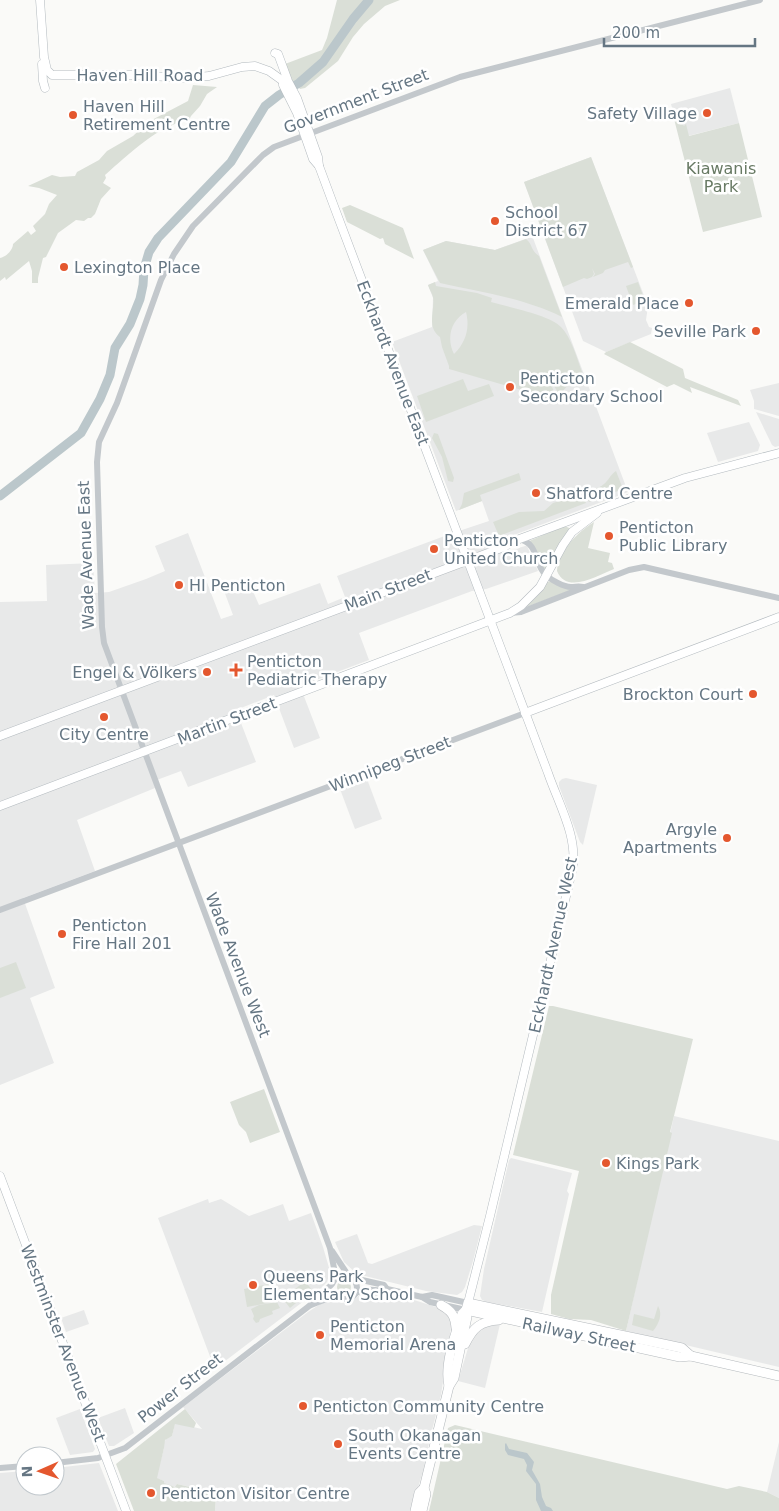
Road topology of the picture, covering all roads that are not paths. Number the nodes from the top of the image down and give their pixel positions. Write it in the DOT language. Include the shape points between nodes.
graph roads {
  1 [pos="40,0"];
  2 [pos="760,0"];
  3 [pos="44,57"];
  4 [pos="269,70"];
  5 [pos="285,82"];
  6 [pos="45,88"];
  7 [pos="307,134"];
  8 [pos="110,418"];
  9 [pos="779,453"];
  10 [pos="602,509"];
  11 [pos="519,540"];
  12 [pos="467,560"];
  13 [pos="547,576"];
  14 [pos="583,587"];
  15 [pos="779,598"];
  16 [pos="510,613"];
  17 [pos="779,617"];
  18 [pos="490,622"];
  19 [pos="121,690"];
  20 [pos="525,713"];
  21 [pos="0,736"];
  22 [pos="144,752"];
  23 [pos="0,806"];
  24 [pos="178,843"];
  25 [pos="0,910"];
  26 [pos="0,1176"];
  27 [pos="330,1248"];
  28 [pos="350,1276"];
  29 [pos="334,1281"];
  30 [pos="387,1289"];
  31 [pos="356,1293"];
  32 [pos="422,1297"];
  33 [pos="338,1298"];
  34 [pos="441,1305"];
  35 [pos="309,1306"];
  36 [pos="467,1307"];
  37 [pos="506,1320"];
  38 [pos="456,1331"];
  39 [pos="459,1355"];
  40 [pos="692,1356"];
  41 [pos="779,1376"];
  42 [pos="448,1386"];
  43 [pos="106,1456"];
  44 [pos="65,1462"];
  45 [pos="15,1467"];
  46 [pos="0,1468"];
  47 [pos="424,1488"];
  48 [pos="126,1511"];
  49 [pos="415,1511"];
  50 [pos="422,1511"];
  1 -- 3 [label="main road"];
  2 -- 7 [label="street, Government Street" via="460,77"];
  3 -- 4 [label="main road, Haven Hill Road" via="47,70 52,75 188,78 248,66"];
  3 -- 6 [label="main road"];
  4 -- 5 [label="main road"];
  4 -- 5 [label="main road" via="275,53 278,54"];
  5 -- 7 [label="main road, Eckhardt Avenue East"];
  7 -- 8 [label="street, Government Street" via="263,155 186,235 166,269"];
  7 -- 12 [label="main road, Eckhardt Avenue East"];
  8 -- 19 [label="street, Wade Avenue East" via="101,434 97,451 102,627 106,650"];
  9 -- 10 [label="main road, Main Street" via="698,474"];
  10 -- 11 [label="main road, Main Street"];
  10 -- 13 [label="main road, Martin Street" via="572,532"];
  11 -- 12 [label="main road, Main Street"];
  11 -- 13 [label="street" via="530,545"];
  12 -- 18 [label="main road, Eckhardt Avenue West"];
  12 -- 19 [label="main road, Main Street"];
  13 -- 14 [label="street" via="566,586"];
  13 -- 16 [label="main road, Martin Street" via="530,598"];
  14 -- 15 [label="street, Martin Street" via="644,567"];
  14 -- 16 [label="street, Martin Street" via="522,612"];
  16 -- 18 [label="main road, Martin Street"];
  17 -- 20 [label="main road, Winnipeg Street"];
  18 -- 20 [label="main road, Eckhardt Avenue West"];
  18 -- 22 [label="main road, Martin Street"];
  19 -- 21 [label="main road, Main Street"];
  19 -- 22 [label="street, Wade Avenue West"];
  20 -- 24 [label="street, Winnipeg Street"];
  20 -- 36 [label="main road, Eckhardt Avenue West" via="569,831 574,860"];
  22 -- 23 [label="main road, Martin Street"];
  22 -- 24 [label="street, Wade Avenue West"];
  24 -- 25 [label="street, Winnipeg Street"];
  24 -- 27 [label="street, Wade Avenue West"];
  26 -- 43 [label="main road, Westminster Avenue West"];
  27 -- 28 [label="street, Wade Avenue West"];
  27 -- 29 [label="street, Wade Avenue West"];
  28 -- 29 [label="street" via="340,1275"];
  28 -- 30 [label="street" via="384,1285"];
  28 -- 31 [label="street" via="356,1284"];
  29 -- 33 [label="street" via="333,1292"];
  29 -- 35 [label="street, Power Street"];
  30 -- 31 [label="street" via="366,1289"];
  30 -- 32 [label="street"];
  31 -- 33 [label="street" via="349,1299"];
  32 -- 34 [label="street"];
  32 -- 36 [label="street" via="432,1296"];
  33 -- 35 [label="street, Power Street"];
  34 -- 36 [label="street"];
  34 -- 38 [label="highway" via="453,1314"];
  35 -- 43 [label="street, Power Street" via="125,1448"];
  36 -- 37 [label="highway, Railway Street"];
  36 -- 38 [label="highway, Eckhardt Avenue West"];
  36 -- 39 [label="highway, Eckhardt Avenue West"];
  36 -- 40 [label="highway, Railway Street" via="682,1348"];
  37 -- 39 [label="highway" via="487,1322 474,1328"];
  37 -- 40 [label="highway, Railway Street" via="680,1357"];
  38 -- 42 [label="highway, Eckhardt Avenue West" via="446,1376"];
  39 -- 42 [label="highway, Eckhardt Avenue West" via="454,1378"];
  40 -- 41 [label="highway, Railway Street"];
  42 -- 47 [label="highway, Eckhardt Avenue West"];
  43 -- 44 [label="street, Power Street"];
  43 -- 48 [label="main road, Westminster Avenue West"];
  45 -- 46 [label="street"];
  47 -- 49 [label="highway, Eckhardt Avenue West" via="419,1492"];
  47 -- 50 [label="highway, Eckhardt Avenue West" via="426,1494"];
}
